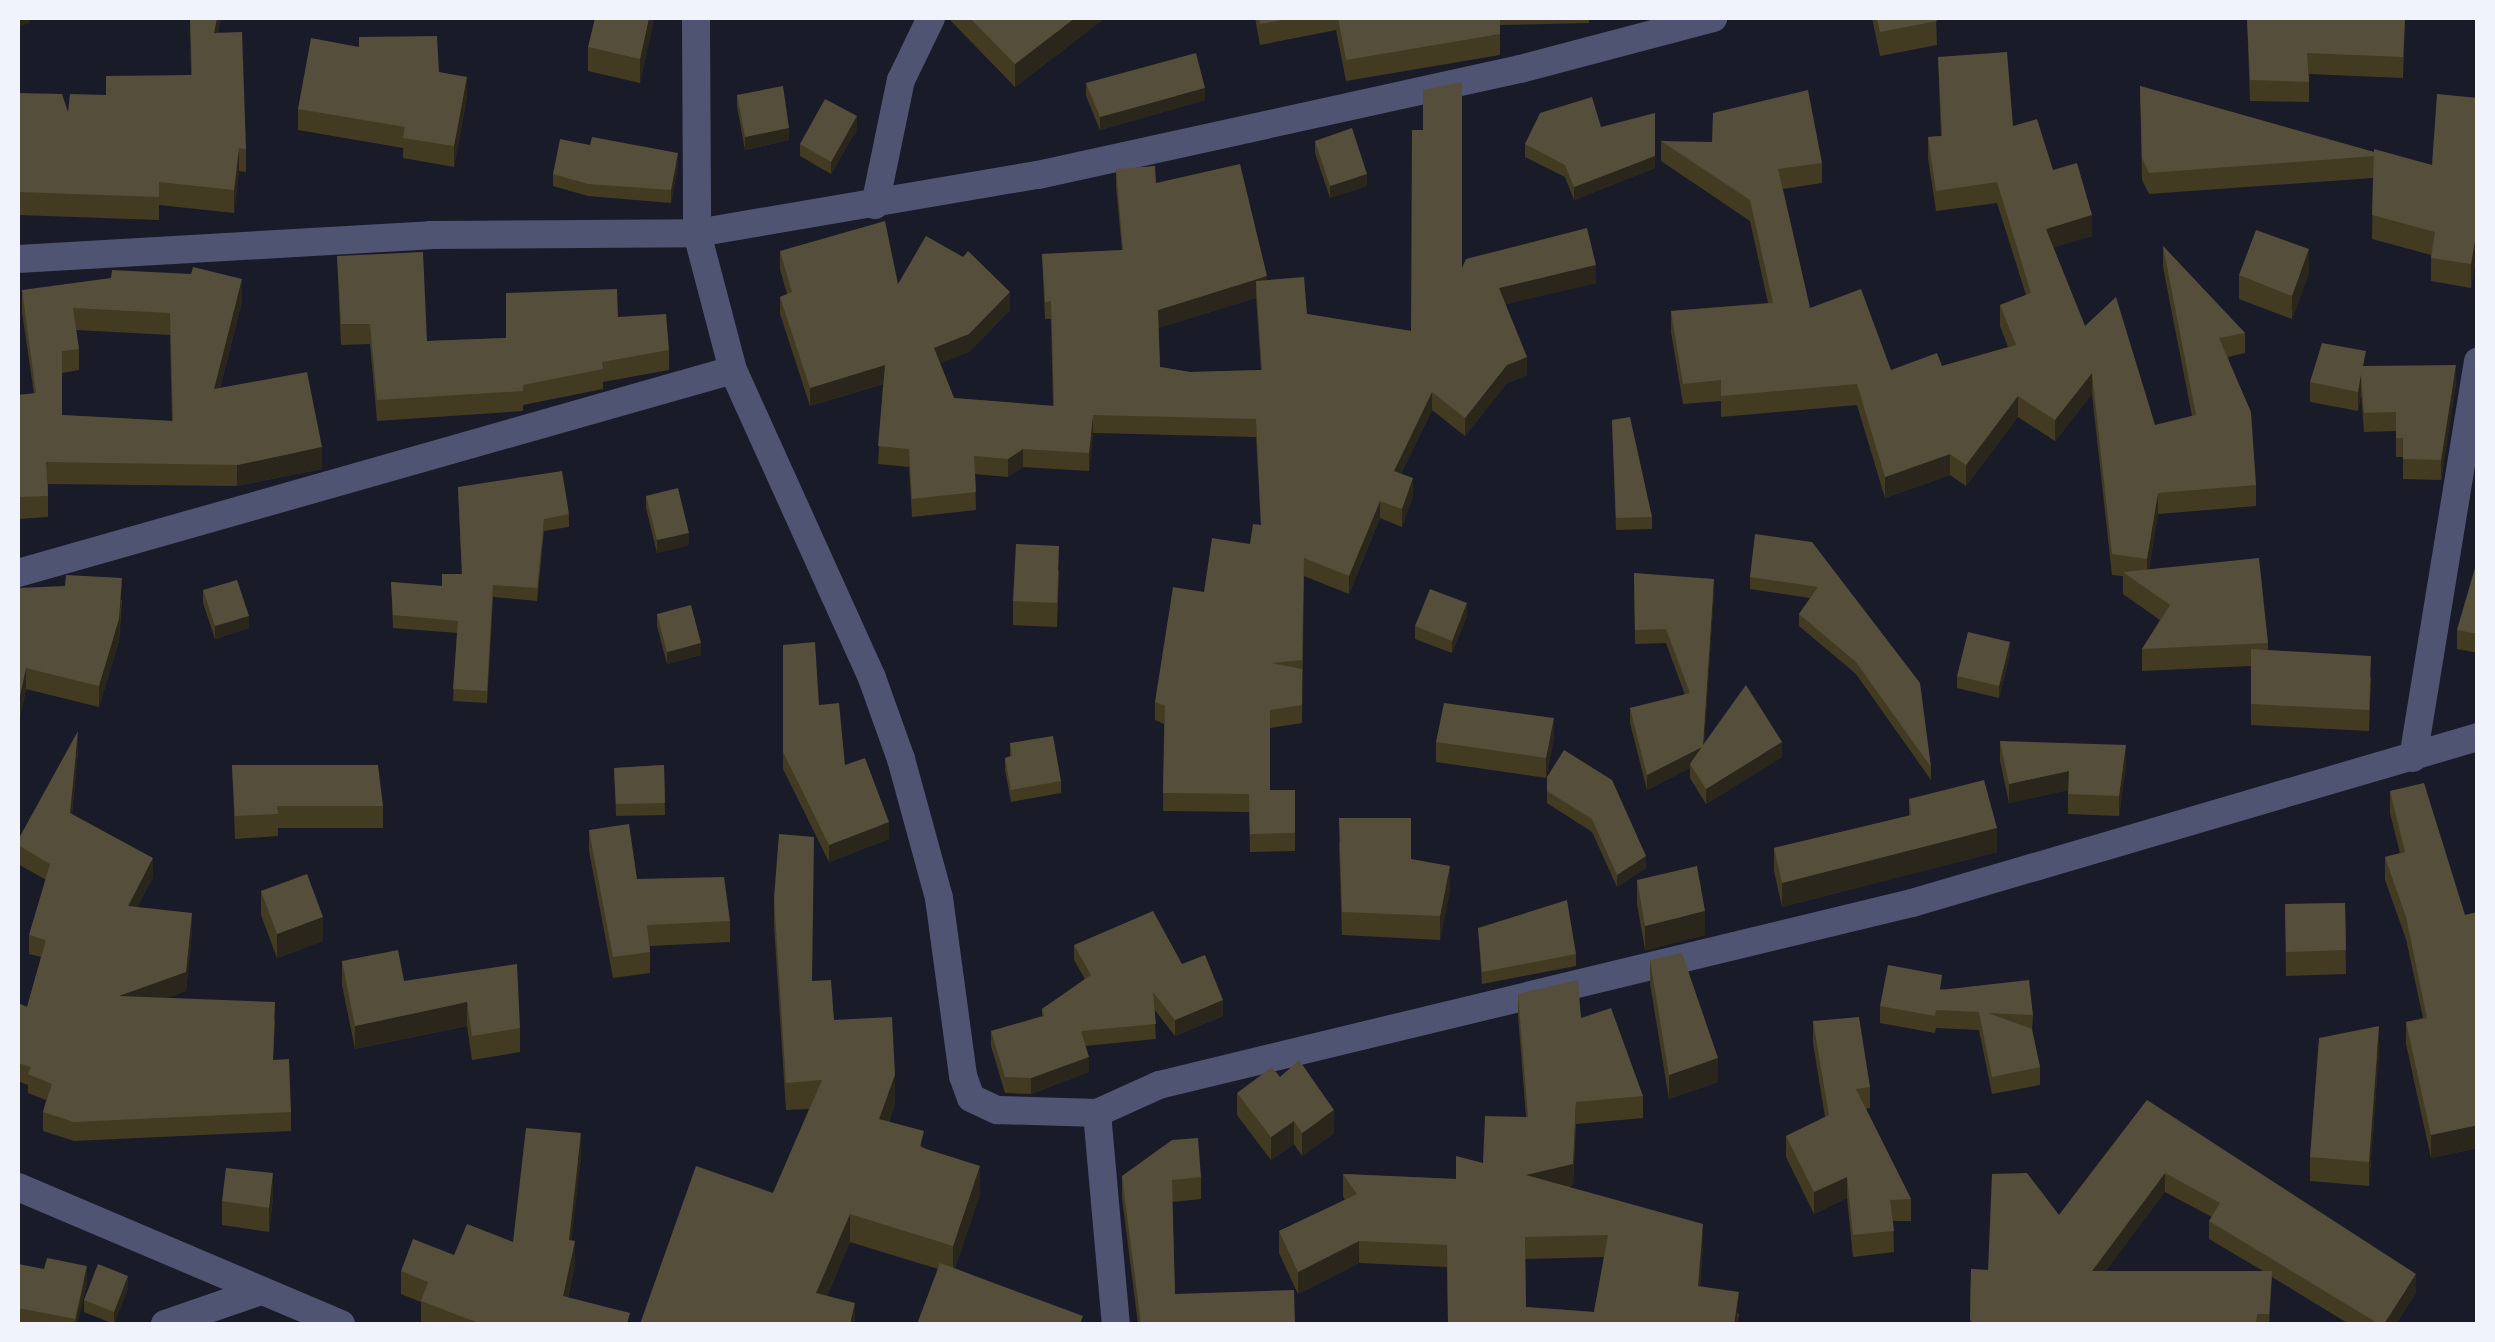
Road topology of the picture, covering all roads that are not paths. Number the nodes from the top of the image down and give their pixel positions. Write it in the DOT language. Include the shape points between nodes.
graph roads {
  1 [pos="696,18"];
  2 [pos="932,18"];
  3 [pos="1713,18"];
  4 [pos="875,206"];
  5 [pos="696,233"];
  6 [pos="18,259"];
  7 [pos="2478,361"];
  8 [pos="733,370"];
  9 [pos="18,572"];
  10 [pos="2478,737"];
  11 [pos="2413,758"];
  12 [pos="1097,1113"];
  13 [pos="18,1187"];
  14 [pos="260,1291"];
  15 [pos="165,1324"];
  16 [pos="341,1324"];
  17 [pos="1116,1324"];
  1 -- 5 [label="street"];
  2 -- 4 [label="street" via="901,80"];
  3 -- 4 [label="street" via="1260,128"];
  4 -- 5 [label="street"];
  5 -- 6 [label="street" via="430,235"];
  5 -- 8 [label="street"];
  7 -- 11 [label="street"];
  8 -- 9 [label="street"];
  8 -- 12 [label="street" via="872,678 901,759 939,898 971,1098 997,1110"];
  10 -- 11 [label="street"];
  11 -- 12 [label="street" via="1912,903 1159,1084"];
  12 -- 17 [label="street"];
  13 -- 14 [label="street"];
  14 -- 15 [label="street"];
  14 -- 16 [label="street"];
}
